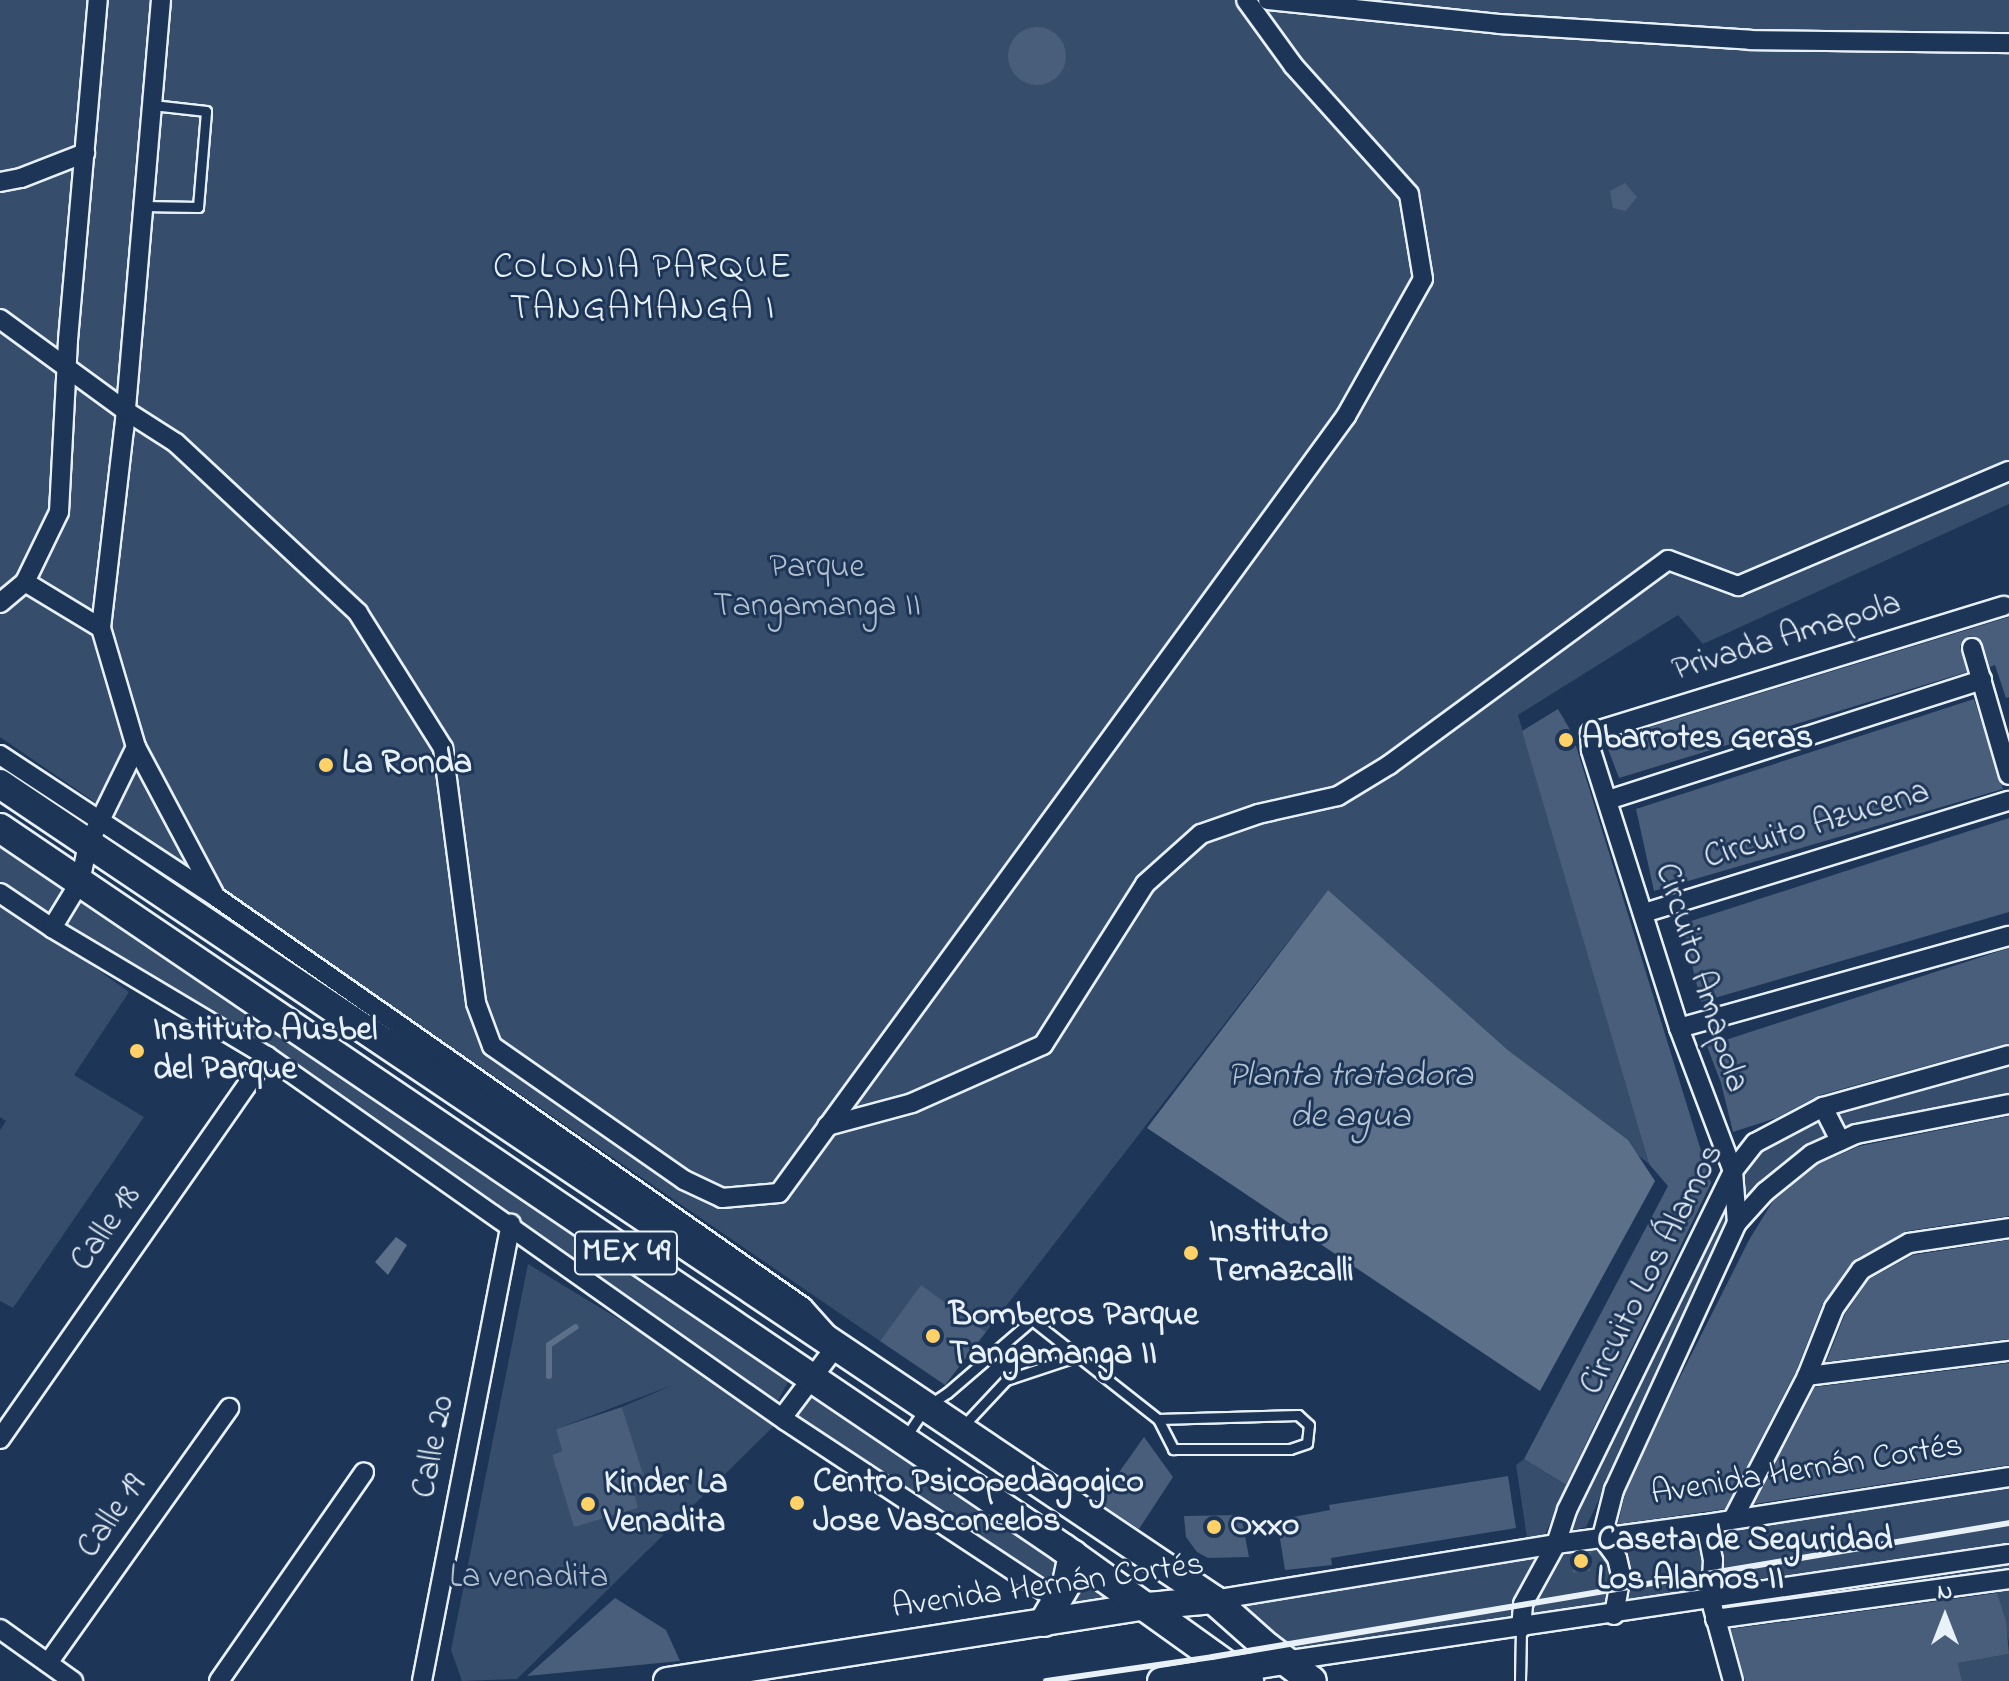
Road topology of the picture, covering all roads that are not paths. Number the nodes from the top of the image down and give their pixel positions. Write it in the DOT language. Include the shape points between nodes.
graph roads {
  1 [pos="98,0"];
  2 [pos="161,0"];
  3 [pos="1246,0"];
  4 [pos="1268,0"];
  5 [pos="2009,43"];
  6 [pos="152,105"];
  7 [pos="85,153"];
  8 [pos="0,182"];
  9 [pos="143,206"];
  10 [pos="0,319"];
  11 [pos="67,365"];
  12 [pos="126,411"];
  13 [pos="2009,471"];
  14 [pos="25,582"];
  15 [pos="0,603"];
  16 [pos="2004,606"];
  17 [pos="101,628"];
  18 [pos="1972,648"];
  19 [pos="1982,680"];
  20 [pos="1590,733"];
  21 [pos="136,747"];
  22 [pos="0,755"];
  23 [pos="2009,775"];
  24 [pos="0,784"];
  25 [pos="1608,800"];
  26 [pos="2009,801"];
  27 [pos="0,828"];
  28 [pos="94,834"];
  29 [pos="80,882"];
  30 [pos="0,893"];
  31 [pos="216,897"];
  32 [pos="1644,913"];
  33 [pos="52,928"];
  34 [pos="2009,936"];
  35 [pos="269,950"];
  36 [pos="1679,1028"];
  37 [pos="2009,1055"];
  38 [pos="267,1056"];
  39 [pos="2009,1104"];
  40 [pos="1823,1107"];
  41 [pos="827,1126"];
  42 [pos="1840,1141"];
  43 [pos="1733,1171"];
  44 [pos="1737,1223"];
  45 [pos="511,1224"];
  46 [pos="2009,1228"];
  47 [pos="837,1345"];
  48 [pos="2009,1351"];
  49 [pos="1078,1356"];
  50 [pos="1807,1376"];
  51 [pos="810,1377"];
  52 [pos="926,1407"];
  53 [pos="229,1408"];
  54 [pos="782,1418"];
  55 [pos="1158,1419"];
  56 [pos="961,1429"];
  57 [pos="0,1439"];
  58 [pos="903,1441"];
  59 [pos="364,1472"];
  60 [pos="2009,1477"];
  61 [pos="1733,1519"];
  62 [pos="1706,1524"];
  63 [pos="1602,1537"];
  64 [pos="1556,1544"];
  65 [pos="2009,1554"];
  66 [pos="1073,1555"];
  67 [pos="2009,1579"];
  68 [pos="1214,1600"];
  69 [pos="1147,1606"];
  70 [pos="1713,1610"];
  71 [pos="1050,1611"];
  72 [pos="1614,1615"];
  73 [pos="1521,1628"];
  74 [pos="0,1629"];
  75 [pos="1284,1661"];
  76 [pos="48,1663"];
  77 [pos="1241,1675"];
  78 [pos="73,1681"];
  79 [pos="219,1681"];
  80 [pos="422,1681"];
  81 [pos="667,1681"];
  82 [pos="1161,1681"];
  83 [pos="1312,1681"];
  84 [pos="1520,1681"];
  85 [pos="1733,1681"];
  1 -- 7 [label="street"];
  2 -- 6 [label="street"];
  3 -- 41 [label="street" via="1293,65 1409,194 1423,279 1346,416"];
  4 -- 5 [label="street" via="1499,24 1750,40"];
  6 -- 9 [label="street"];
  6 -- 9 [label="lane" via="206,111 198,207"];
  7 -- 8 [label="street"];
  7 -- 11 [label="street"];
  9 -- 12 [label="street"];
  10 -- 11 [label="street"];
  11 -- 12 [label="street"];
  11 -- 14 [label="street" via="59,512"];
  12 -- 17 [label="street"];
  12 -- 41 [label="street" via="176,443 358,613 443,748 476,1003 492,1046 684,1180 722,1198 779,1193"];
  13 -- 41 [label="street" via="1738,586 1668,560 1389,765 1338,796 1258,814 1201,834 1145,884 1043,1045 912,1103"];
  14 -- 15 [label="street"];
  14 -- 17 [label="street"];
  16 -- 20 [label="street, Privada Amapola"];
  17 -- 21 [label="street"];
  18 -- 19 [label="street"];
  19 -- 23 [label="street"];
  19 -- 25 [label="street"];
  20 -- 25 [label="street, Circuito Amapola"];
  21 -- 28 [label="street"];
  21 -- 31 [label="street"];
  22 -- 28 [label="street"];
  24 -- 28 [label="main road, MEX 49"];
  25 -- 32 [label="street, Circuito Amapola"];
  26 -- 32 [label="street, Circuito Azucena"];
  27 -- 29 [label="main road, MEX 49"];
  28 -- 29 [label="street"];
  28 -- 31 [label="street"];
  28 -- 35 [label="main road, MEX 49"];
  29 -- 33 [label="street"];
  29 -- 51 [label="main road, MEX 49"];
  30 -- 33 [label="street"];
  31 -- 35 [label="street"];
  32 -- 36 [label="street, Circuito Amapola"];
  33 -- 38 [label="street"];
  34 -- 36 [label="street"];
  35 -- 47 [label="main road, MEX 49" via="558,1146"];
  36 -- 43 [label="street, Circuito Amapola"];
  37 -- 40 [label="street, Circuito Los Álamos"];
  38 -- 45 [label="street"];
  38 -- 57 [label="street, Calle 18"];
  39 -- 42 [label="street, Circuito Los Álamos"];
  40 -- 42 [label="street"];
  40 -- 43 [label="street, Circuito Los Álamos" via="1755,1143"];
  42 -- 44 [label="street, Circuito Los Álamos" via="1812,1154"];
  43 -- 44 [label="street, Circuito Amapola"];
  43 -- 64 [label="street, Circuito Los Álamos" via="1567,1510"];
  44 -- 63 [label="street, Circuito Los Álamos" via="1614,1490"];
  45 -- 54 [label="street"];
  45 -- 80 [label="street, Calle 20"];
  46 -- 50 [label="street" via="1909,1243 1861,1270 1834,1308"];
  47 -- 51 [label="street"];
  47 -- 52 [label="main road, MEX 49"];
  48 -- 50 [label="street"];
  49 -- 52 [label="lane" via="1032,1320"];
  49 -- 55 [label="lane"];
  49 -- 56 [label="lane" via="1006,1380"];
  50 -- 61 [label="street"];
  51 -- 54 [label="street"];
  51 -- 58 [label="main road, MEX 49"];
  52 -- 56 [label="main road, MEX 49"];
  52 -- 58 [label="lane"];
  53 -- 76 [label="street, Calle 19"];
  54 -- 71 [label="street"];
  55 -- 55 [label="lane" via="1298,1415 1309,1425 1307,1443 1290,1449 1173,1449"];
  56 -- 68 [label="main road, MEX 49"];
  58 -- 66 [label="main road, MEX 49"];
  59 -- 79 [label="street"];
  60 -- 61 [label="street, Avenida Hernán Cortés"];
  61 -- 62 [label="street, Avenida Hernán Cortés"];
  62 -- 63 [label="street, Avenida Hernán Cortés"];
  62 -- 70 [label="street" via="1713,1560"];
  63 -- 64 [label="street, Avenida Hernán Cortés"];
  63 -- 72 [label="street" via="1617,1558 1621,1575"];
  64 -- 68 [label="street, Avenida Hernán Cortés"];
  64 -- 73 [label="street, Circuito Los Álamos" via="1523,1604"];
  65 -- 70 [label="street"];
  66 -- 69 [label="main road, MEX 49"];
  66 -- 71 [label="main road" via="1067,1583"];
  67 -- 70 [label="street"];
  68 -- 69 [label="main road, Avenida Hernán Cortés"];
  68 -- 75 [label="main road, MEX 49"];
  69 -- 71 [label="main road, Avenida Hernán Cortés"];
  69 -- 77 [label="main road, MEX 49"];
  70 -- 72 [label="street"];
  70 -- 85 [label="street"];
  71 -- 81 [label="main road, Avenida Hernán Cortés"];
  72 -- 73 [label="street"];
  73 -- 75 [label="street"];
  73 -- 84 [label="lane"];
  74 -- 76 [label="street"];
  75 -- 77 [label="main road"];
  75 -- 83 [label="main road, MEX 49"];
  76 -- 78 [label="street"];
  77 -- 82 [label="main road"];
}
